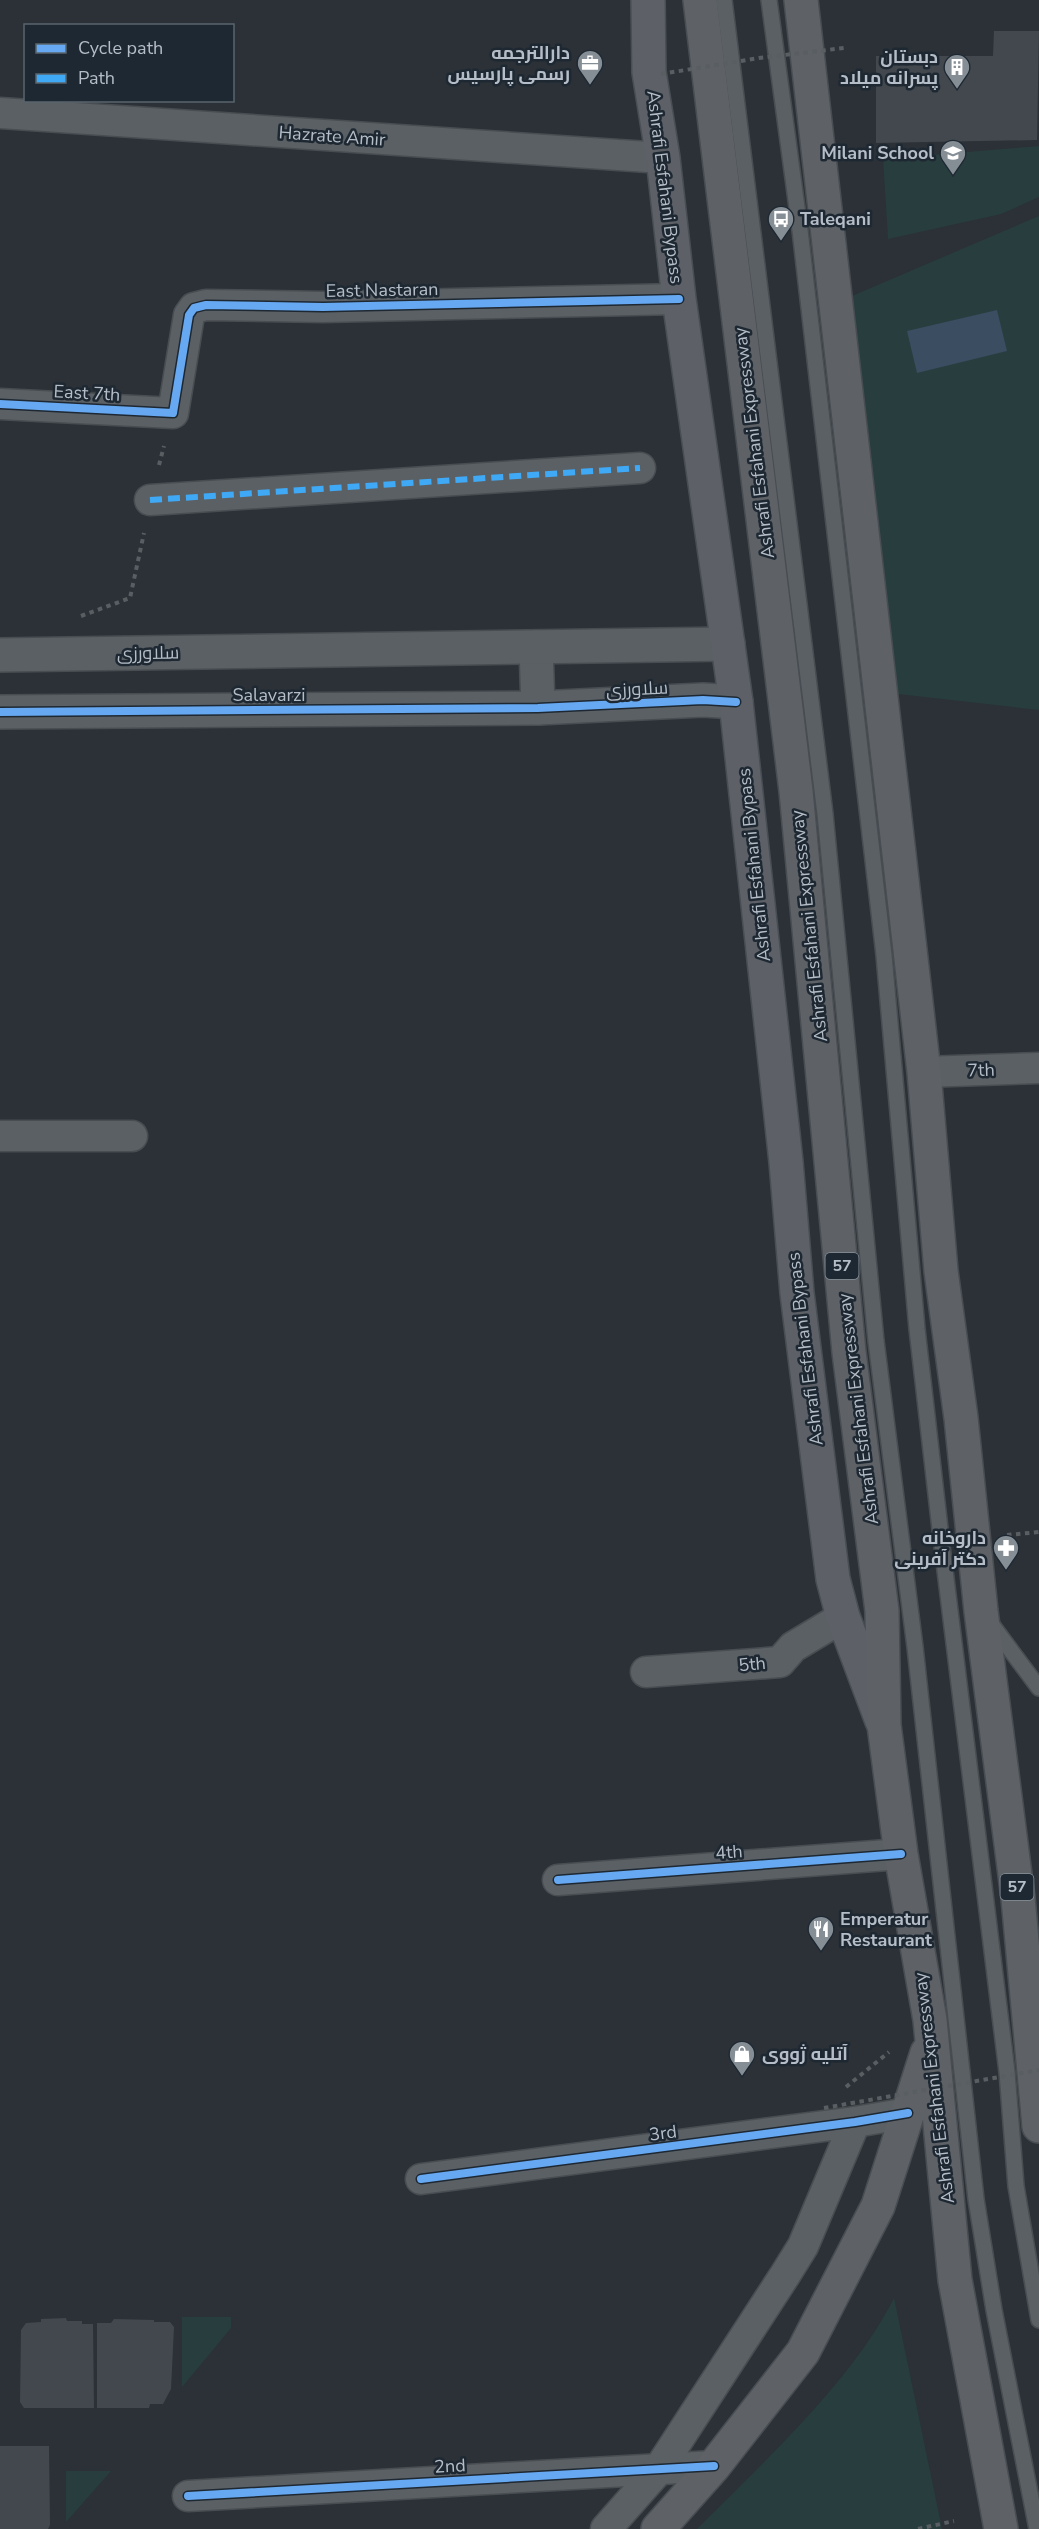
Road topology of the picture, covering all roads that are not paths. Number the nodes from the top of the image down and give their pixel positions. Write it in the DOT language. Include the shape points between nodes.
graph roads {
  1 [pos="648,0"];
  2 [pos="700,0"];
  3 [pos="724,0"];
  4 [pos="769,0"];
  5 [pos="801,0"];
  6 [pos="0,113"];
  7 [pos="663,158"];
  8 [pos="679,298"];
  9 [pos="0,404"];
  10 [pos="173,413"];
  11 [pos="640,468"];
  12 [pos="150,500"];
  13 [pos="728,644"];
  14 [pos="536,647"];
  15 [pos="0,655"];
  16 [pos="736,702"];
  17 [pos="538,708"];
  18 [pos="0,712"];
  19 [pos="1039,1068"];
  20 [pos="924,1072"];
  21 [pos="0,1136"];
  22 [pos="132,1136"];
  23 [pos="981,1611"];
  24 [pos="843,1617"];
  25 [pos="646,1672"];
  26 [pos="1039,1689"];
  27 [pos="884,1725"];
  28 [pos="901,1854"];
  29 [pos="558,1880"];
  30 [pos="1018,1898"];
  31 [pos="1039,1955"];
  32 [pos="931,2040"];
  33 [pos="908,2113"];
  34 [pos="855,2122"];
  35 [pos="1039,2126"];
  36 [pos="421,2179"];
  37 [pos="1039,2320"];
  38 [pos="714,2466"];
  39 [pos="658,2469"];
  40 [pos="188,2496"];
  41 [pos="606,2529"];
  42 [pos="658,2529"];
  43 [pos="1001,2529"];
  44 [pos="1037,2529"];
  1 -- 7 [label="main road, Ashrafi Esfahani Bypass" via="650,72"];
  2 -- 27 [label="highway, Ashrafi Esfahani Expressway / 57" via="796,791 849,1352 882,1611"];
  3 -- 44 [label="lane" via="824,802 876,1341 915,1647 976,2199"];
  4 -- 37 [label="lane" via="800,230 884,955 918,1341 1000,2013 1016,2186"];
  5 -- 20 [label="highway, 57"];
  6 -- 7 [label="street, Hazrate Amir"];
  7 -- 8 [label="main road, Ashrafi Esfahani Bypass"];
  8 -- 10 [label="street, East Nastaran" via="323,307 206,305 194,308 189,315"];
  8 -- 13 [label="main road, Ashrafi Esfahani Bypass"];
  9 -- 10 [label="street, East 7th"];
  11 -- 12 [label="street"];
  13 -- 14 [label="street, سلاورزی"];
  13 -- 16 [label="main road, Ashrafi Esfahani Bypass"];
  14 -- 15 [label="street, سلاورزی"];
  14 -- 17 [label="street"];
  16 -- 17 [label="street, سلاورزی"];
  16 -- 24 [label="main road, Ashrafi Esfahani Bypass" via="797,1293 833,1580"];
  17 -- 18 [label="street, Salavarzi"];
  19 -- 20 [label="street, 7th"];
  20 -- 23 [label="highway, 57" via="941,1270"];
  21 -- 22 [label="street"];
  23 -- 26 [label="lane"];
  23 -- 30 [label="highway, 57"];
  24 -- 25 [label="street, 5th" via="793,1647 780,1662"];
  24 -- 27 [label="main road, Ashrafi Esfahani Bypass"];
  27 -- 28 [label="highway, Ashrafi Esfahani Expressway / 57"];
  28 -- 29 [label="street, 4th"];
  28 -- 32 [label="highway, Ashrafi Esfahani Expressway / 57"];
  30 -- 31 [label="highway"];
  30 -- 35 [label="highway, 57"];
  32 -- 33 [label="highway"];
  32 -- 43 [label="highway, Ashrafi Esfahani Expressway / 57" via="955,2280"];
  33 -- 34 [label="street, 3rd"];
  33 -- 38 [label="highway" via="878,2206 803,2352"];
  34 -- 36 [label="street, 3rd"];
  34 -- 39 [label="street" via="803,2246"];
  38 -- 39 [label="street, 2nd"];
  38 -- 42 [label="highway"];
  39 -- 40 [label="street, 2nd"];
  39 -- 41 [label="street"];
}
